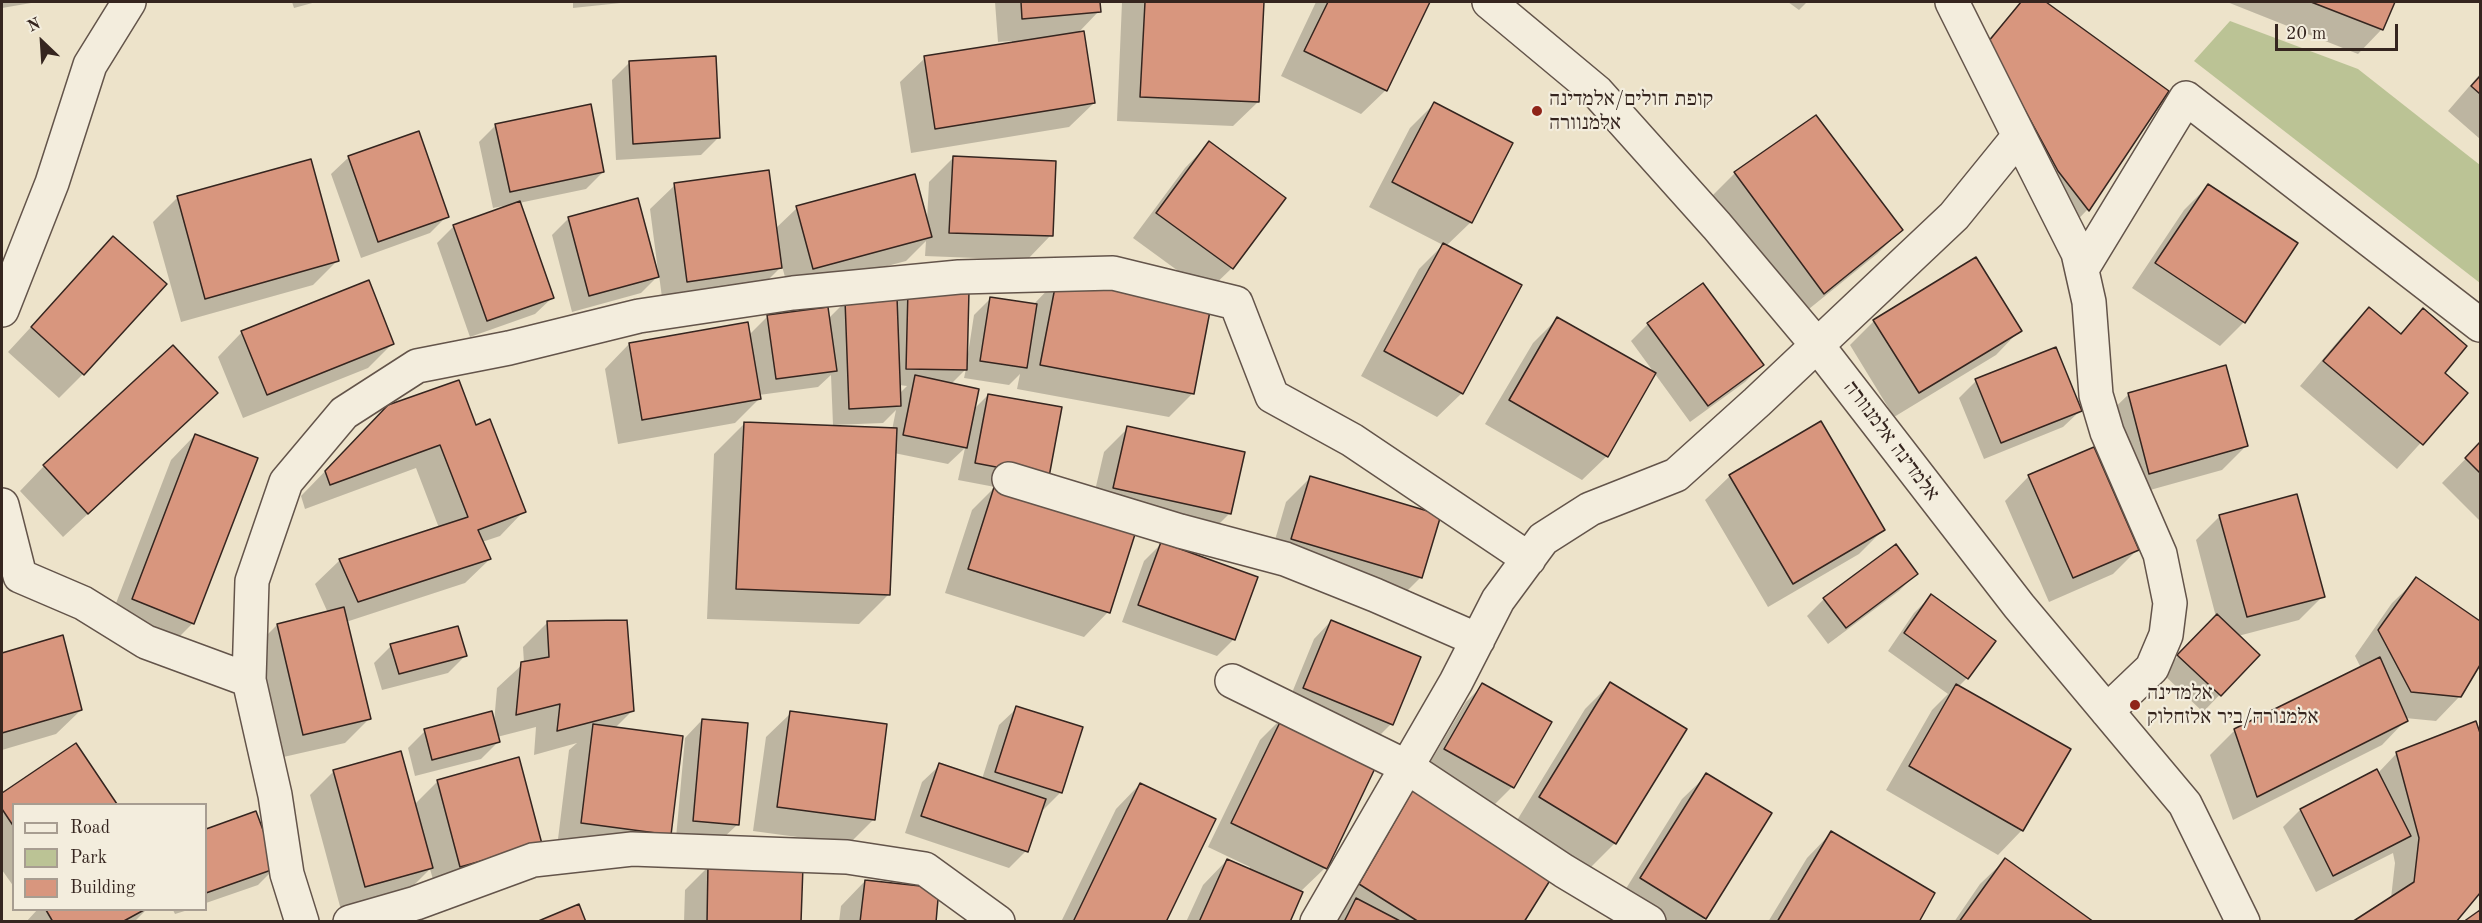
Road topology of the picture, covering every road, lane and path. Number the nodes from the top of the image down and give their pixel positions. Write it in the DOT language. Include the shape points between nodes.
graph roads {
  1 [pos="129,2"];
  2 [pos="1489,2"];
  3 [pos="1952,2"];
  4 [pos="2019,136"];
  5 [pos="2082,269"];
  6 [pos="2,310"];
  7 [pos="2481,325"];
  8 [pos="1817,345"];
  9 [pos="1009,479"];
  10 [pos="2,505"];
  11 [pos="1529,559"];
  12 [pos="1478,640"];
  13 [pos="249,680"];
  14 [pos="1233,681"];
  15 [pos="2107,711"];
  16 [pos="1407,767"];
  17 [pos="302,921"];
  18 [pos="351,921"];
  19 [pos="998,921"];
  20 [pos="1317,921"];
  21 [pos="1648,921"];
  22 [pos="2243,921"];
  1 -- 6 [label="street" via="90,65 52,183"];
  2 -- 8 [label="street, אלמדינה אלמנוורה" via="1597,92 1718,226"];
  3 -- 4 [label="street"];
  4 -- 5 [label="street" via="2078,252"];
  4 -- 8 [label="street" via="1954,216"];
  5 -- 7 [label="street" via="2186,99"];
  5 -- 15 [label="street" via="2089,302 2096,395 2107,432 2160,554 2170,603 2166,635 2152,668"];
  8 -- 11 [label="street" via="1676,475 1590,508 1543,539"];
  8 -- 15 [label="street, אלמדינה אלמנוורה" via="2019,606"];
  9 -- 12 [label="street" via="1285,559"];
  10 -- 13 [label="street" via="20,576 83,603 146,642"];
  11 -- 12 [label="street" via="1498,600"];
  11 -- 13 [label="street" via="1352,440 1272,396 1236,303 1113,273 959,277 817,290 639,316 417,366 344,413 286,482 252,582"];
  12 -- 16 [label="street"];
  13 -- 17 [label="street" via="275,795 287,874"];
  14 -- 16 [label="street"];
  15 -- 22 [label="street, אלמדינה אלמנוורה" via="2185,804"];
  16 -- 20 [label="street"];
  16 -- 21 [label="street" via="1564,871"];
  18 -- 19 [label="street" via="416,903 533,860 632,849 847,857 925,869"];
}
